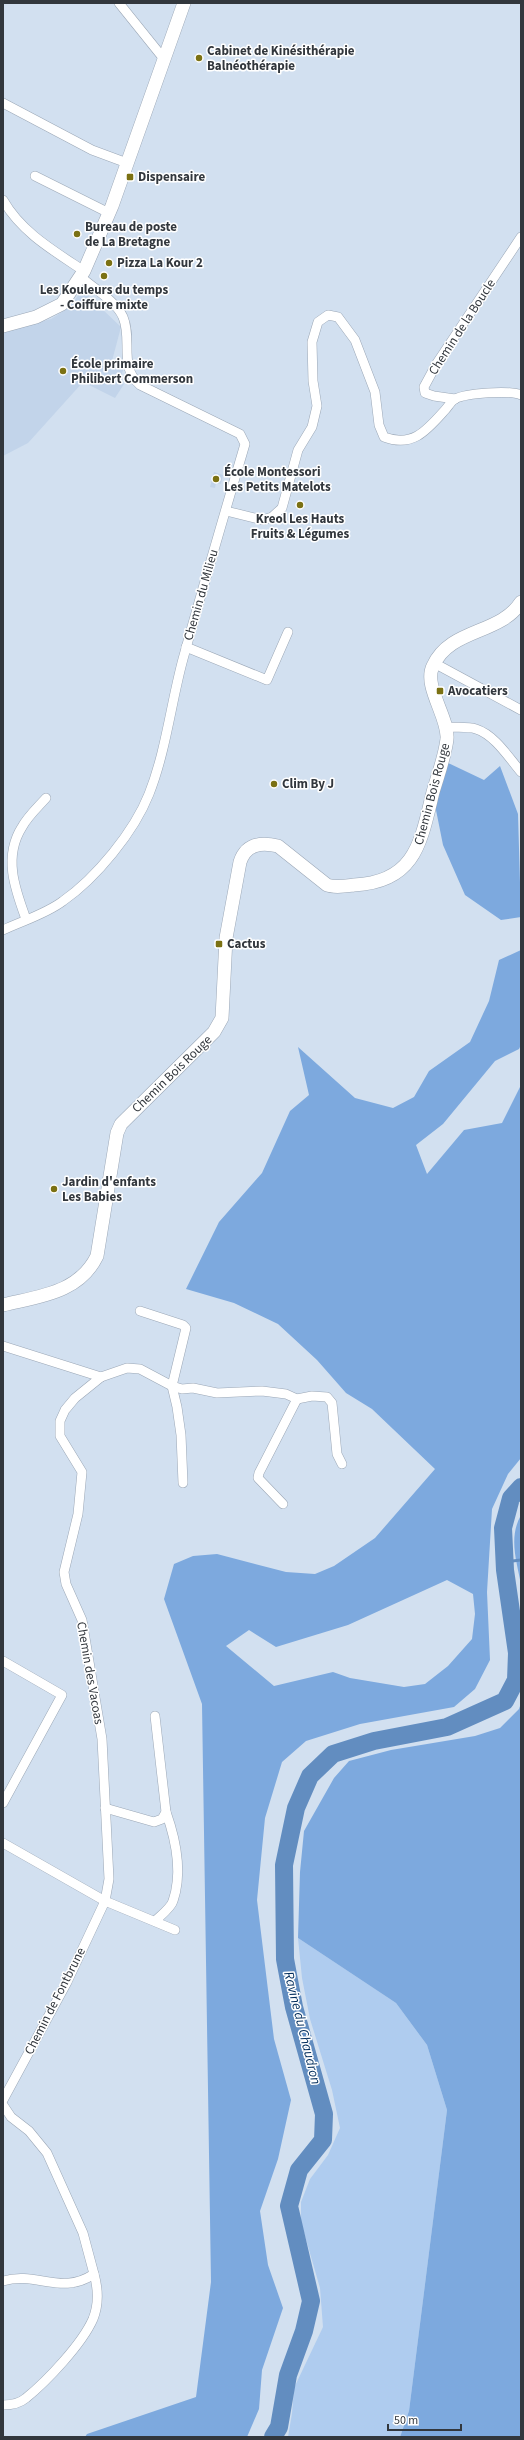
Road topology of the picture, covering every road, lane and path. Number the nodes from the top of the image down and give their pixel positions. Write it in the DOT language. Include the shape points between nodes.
graph roads {
  1 [pos="119,3"];
  2 [pos="184,3"];
  3 [pos="164,59"];
  4 [pos="3,102"];
  5 [pos="127,163"];
  6 [pos="35,176"];
  7 [pos="3,200"];
  8 [pos="110,213"];
  9 [pos="521,237"];
  10 [pos="82,274"];
  11 [pos="3,326"];
  12 [pos="521,395"];
  13 [pos="455,399"];
  14 [pos="226,510"];
  15 [pos="521,602"];
  16 [pos="288,632"];
  17 [pos="186,647"];
  18 [pos="434,663"];
  19 [pos="521,710"];
  20 [pos="445,728"];
  21 [pos="521,772"];
  22 [pos="46,798"];
  23 [pos="26,919"];
  24 [pos="3,930"];
  25 [pos="3,1305"];
  26 [pos="140,1311"];
  27 [pos="3,1346"];
  28 [pos="101,1377"];
  29 [pos="172,1386"];
  30 [pos="297,1399"];
  31 [pos="342,1464"];
  32 [pos="183,1483"];
  33 [pos="283,1504"];
  34 [pos="3,1661"];
  35 [pos="155,1716"];
  36 [pos="3,1803"];
  37 [pos="104,1808"];
  38 [pos="166,1812"];
  39 [pos="3,1843"];
  40 [pos="105,1901"];
  41 [pos="155,1921"];
  42 [pos="175,1930"];
  43 [pos="3,2100"];
  44 [pos="3,2106"];
  45 [pos="94,2274"];
  46 [pos="3,2281"];
  47 [pos="3,2405"];
  1 -- 3 [label="street"];
  2 -- 3 [label="street"];
  3 -- 5 [label="street"];
  4 -- 5 [label="street" via="92,150"];
  5 -- 8 [label="street"];
  6 -- 8 [label="street"];
  7 -- 10 [label="street" via="12,216"];
  8 -- 10 [label="street"];
  9 -- 13 [label="street, Chemin de la Boucle" via="424,387 425,393"];
  10 -- 11 [label="street" via="62,304 36,317"];
  10 -- 14 [label="street, Chemin du Milieu" via="123,315 131,378 242,437 245,444"];
  12 -- 13 [label="street, Chemin de la Boucle" via="499,391"];
  13 -- 14 [label="street" via="429,428 411,440 394,441 384,437 379,425 376,392 355,340 338,317 328,315 318,322 312,342 317,406 312,427 298,450 282,508 272,517 263,520"];
  14 -- 17 [label="street, Chemin du Milieu"];
  15 -- 18 [label="street" via="506,618 450,644"];
  16 -- 17 [label="street" via="267,680"];
  17 -- 23 [label="street, Chemin du Milieu" via="149,794 135,822 110,856 87,881 62,902"];
  18 -- 19 [label="street"];
  18 -- 20 [label="street, Chemin Bois Rouge" via="431,668 433,688"];
  20 -- 21 [label="street" via="475,728 484,732"];
  20 -- 25 [label="street, Chemin Bois Rouge" via="447,738 420,842 411,860 391,875 368,885 331,886 278,846 250,847 244,852 226,938 222,1018 214,1032 121,1124 117,1133 97,1256 92,1266 84,1277 59,1290"];
  22 -- 23 [label="street" via="21,827 13,850 11,863 16,892"];
  23 -- 24 [label="street, Chemin du Milieu"];
  26 -- 29 [label="street" via="186,1328"];
  27 -- 28 [label="street"];
  28 -- 29 [label="street, Chemin des Vacoas" via="127,1368 140,1369"];
  28 -- 37 [label="street, Chemin des Vacoas" via="75,1398 65,1410 60,1421 60,1436 82,1472 83,1485 78,1514 64,1572 66,1584 82,1620 86,1640 102,1739"];
  29 -- 30 [label="street, Chemin des Vacoas" via="217,1393 262,1391 286,1394"];
  29 -- 32 [label="street" via="181,1435"];
  30 -- 31 [label="street" via="327,1397 332,1403 337,1454"];
  30 -- 33 [label="street" via="258,1478"];
  34 -- 36 [label="street" via="62,1695"];
  35 -- 38 [label="street"];
  37 -- 38 [label="street" via="154,1822 162,1819"];
  37 -- 40 [label="street, Chemin des Vacoas" via="109,1880"];
  38 -- 41 [label="street" via="175,1836 178,1873 173,1902"];
  39 -- 40 [label="street"];
  40 -- 41 [label="street"];
  40 -- 43 [label="street, Chemin de Fontbrune" via="67,1982"];
  41 -- 42 [label="street"];
  44 -- 45 [label="street" via="11,2117 29,2131 47,2154 83,2232"];
  45 -- 46 [label="street" via="76,2284 23,2278"];
  45 -- 47 [label="street" via="97,2298 93,2318 82,2337 25,2399 12,2405"];
}
